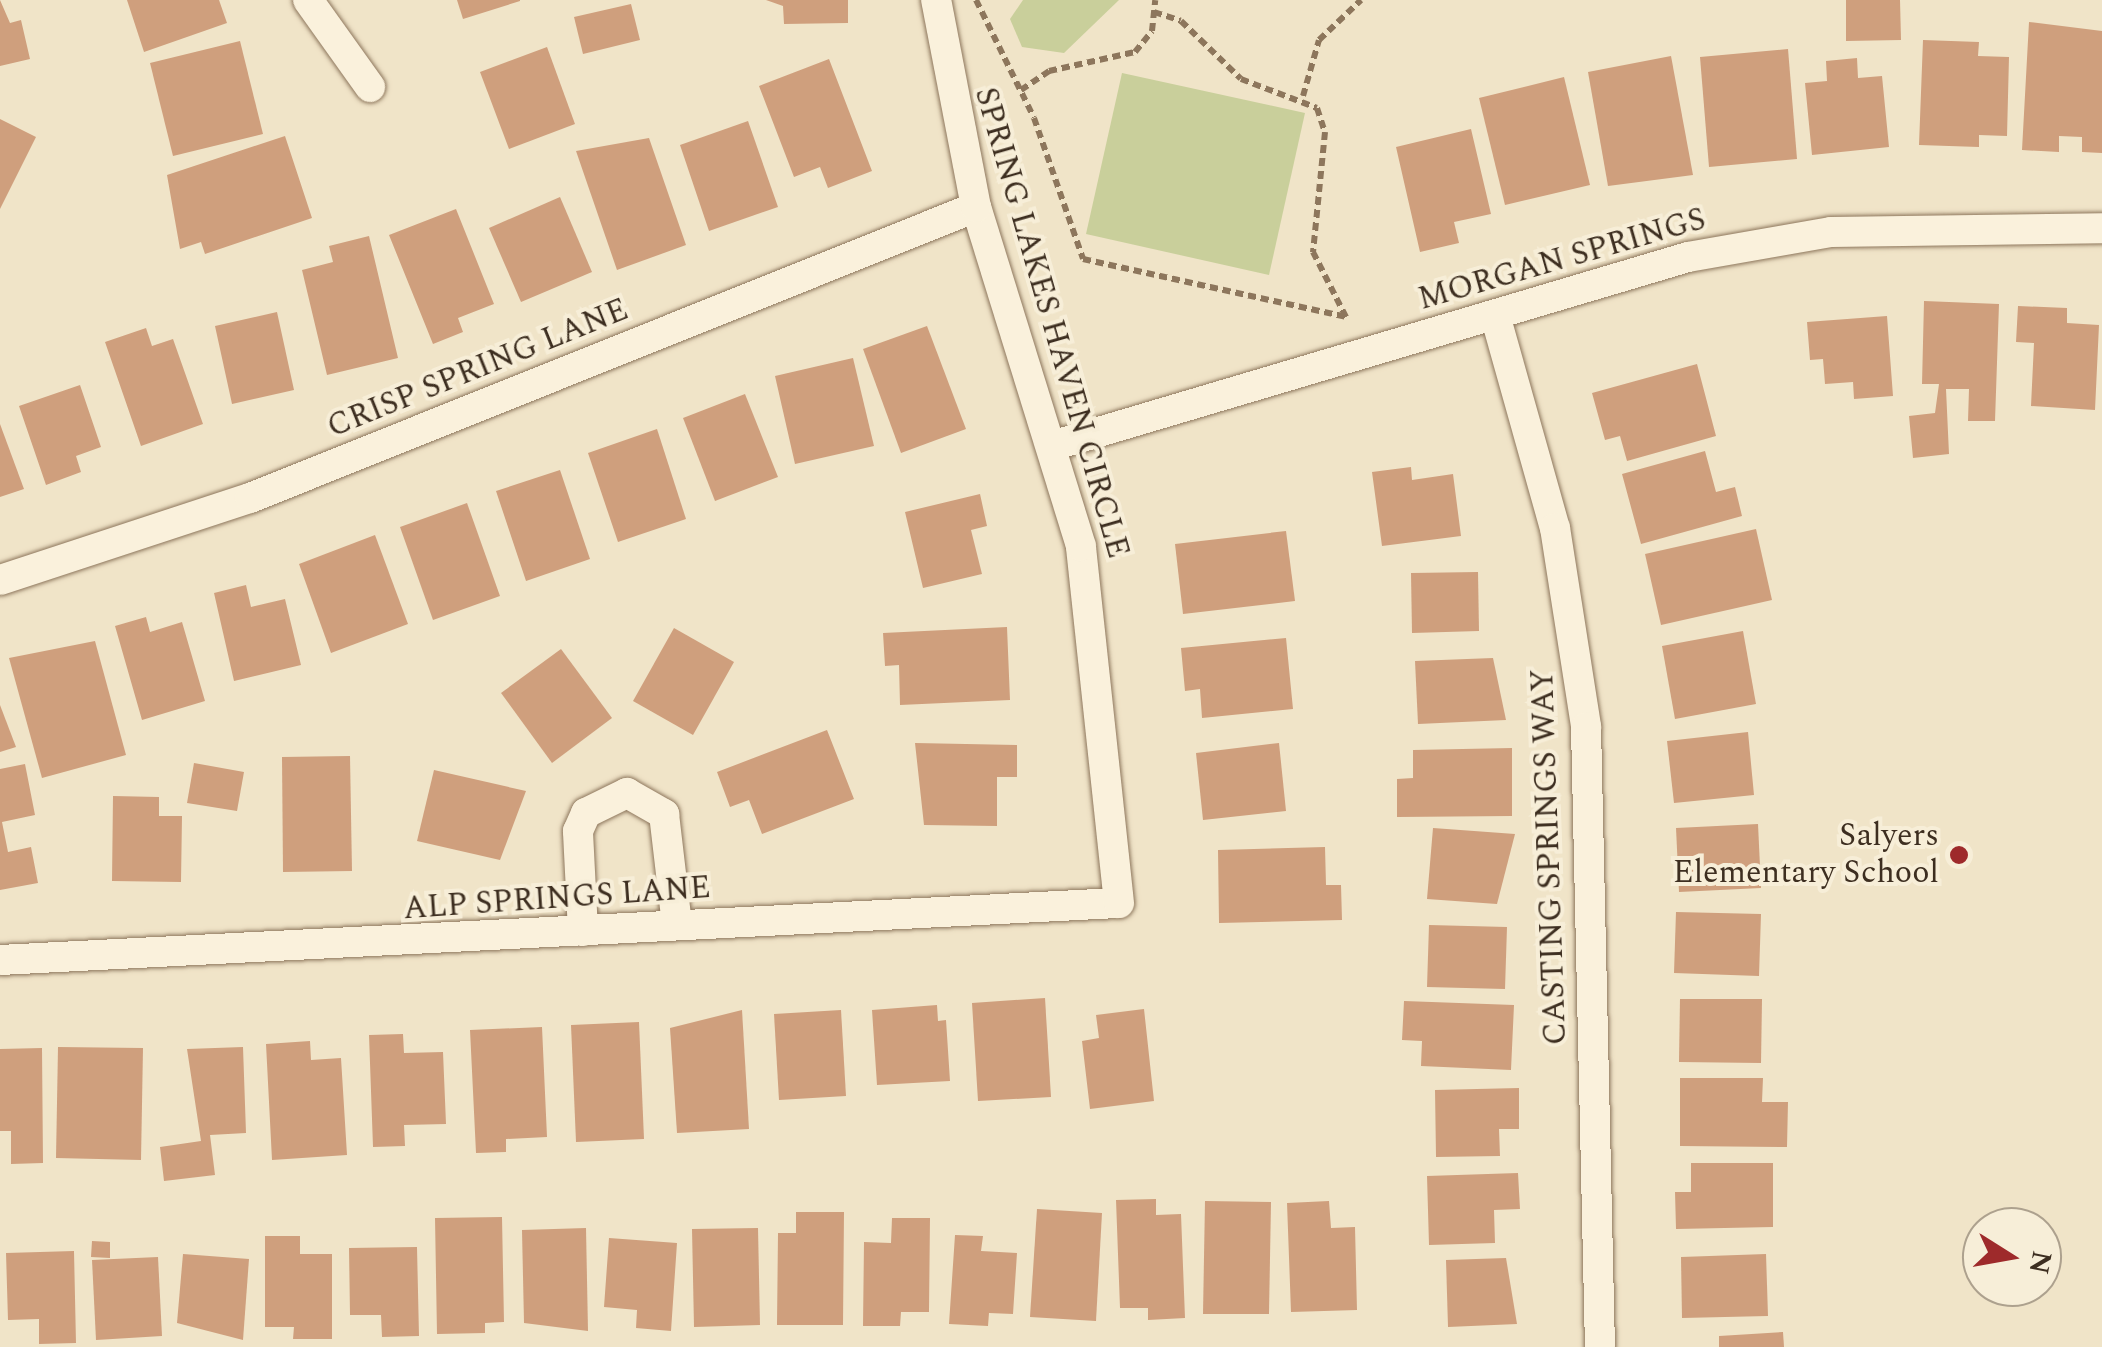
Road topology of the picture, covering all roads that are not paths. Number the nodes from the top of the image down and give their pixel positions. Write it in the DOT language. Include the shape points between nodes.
graph roads {
  1 [pos="308,0"];
  2 [pos="936,0"];
  3 [pos="370,88"];
  4 [pos="976,207"];
  5 [pos="2102,228"];
  6 [pos="1495,314"];
  7 [pos="1055,445"];
  8 [pos="0,580"];
  9 [pos="1119,903"];
  10 [pos="677,924"];
  11 [pos="583,931"];
  12 [pos="0,960"];
  13 [pos="1600,1347"];
  1 -- 3 [label="street"];
  2 -- 4 [label="street, SPRING LAKES HAVEN CIRCLE"];
  4 -- 7 [label="street, SPRING LAKES HAVEN CIRCLE"];
  4 -- 8 [label="street, CRISP SPRING LANE" via="250,498"];
  5 -- 6 [label="street, MORGAN SPRINGS" via="1802,234 1688,256"];
  6 -- 7 [label="street, MORGAN SPRINGS"];
  6 -- 13 [label="street, CASTING SPRINGS WAY" via="1555,528 1586,726"];
  7 -- 9 [label="street, SPRING LAKES HAVEN CIRCLE" via="1096,630"];
  9 -- 10 [label="street, ALP SPRINGS LANE"];
  10 -- 11 [label="street, ALP SPRINGS LANE"];
  10 -- 11 [label="street" via="664,814 627,794 586,813 578,831"];
  11 -- 12 [label="street, ALP SPRINGS LANE"];
}
